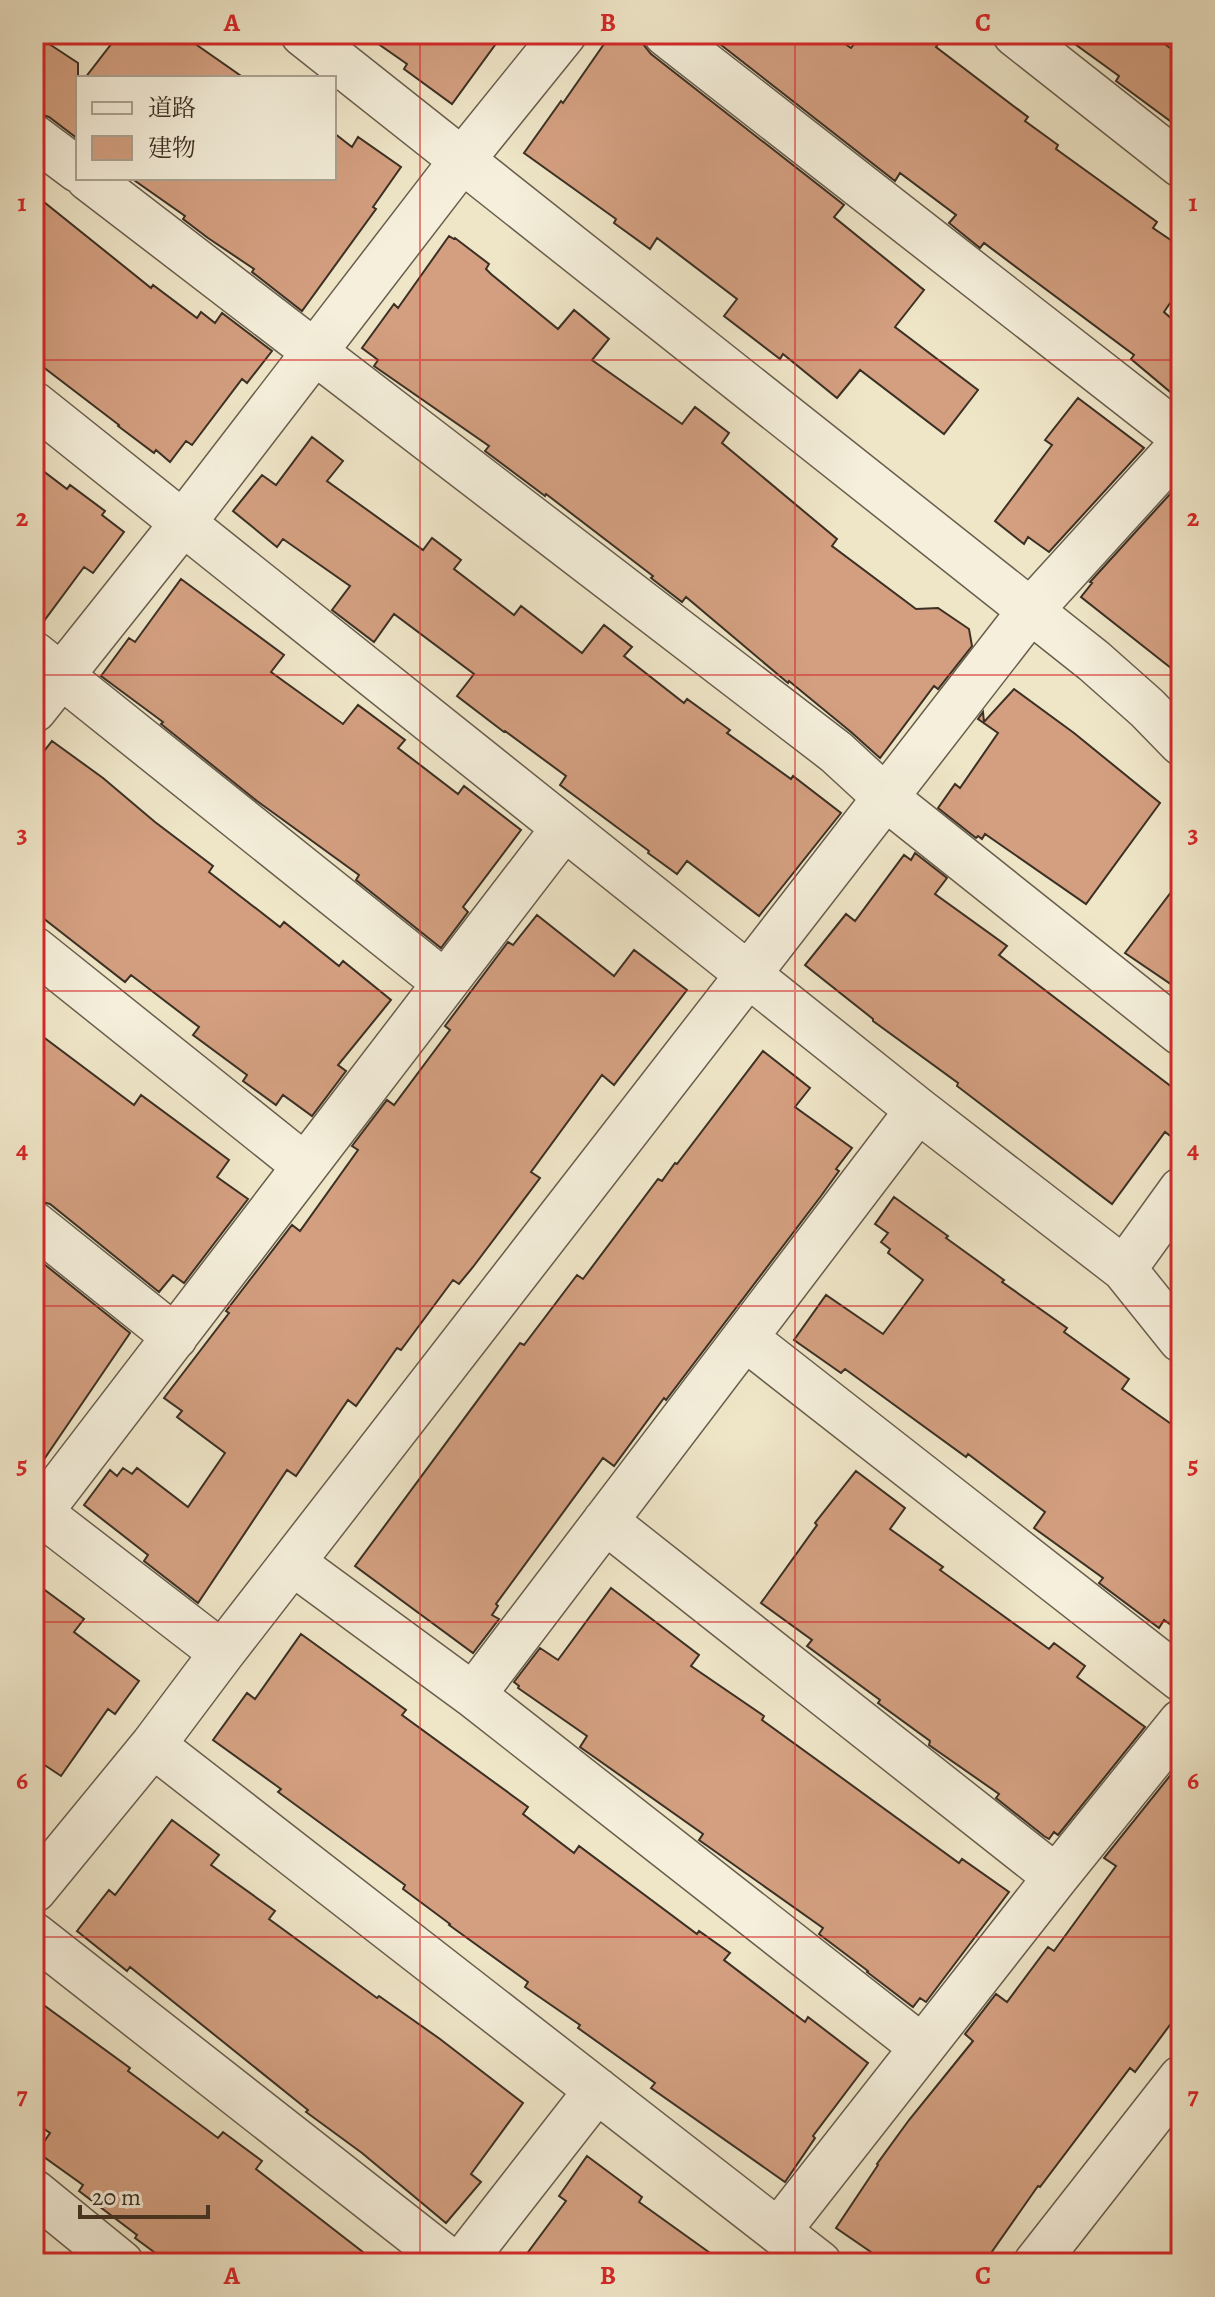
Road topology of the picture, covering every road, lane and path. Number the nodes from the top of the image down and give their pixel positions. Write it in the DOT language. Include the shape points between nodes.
graph roads {
  1 [pos="303,34"];
  2 [pos="564,34"];
  3 [pos="666,34"];
  4 [pos="1015,34"];
  5 [pos="34,137"];
  6 [pos="463,159"];
  7 [pos="1181,165"];
  8 [pos="76,168"];
  9 [pos="91,180"];
  10 [pos="314,350"];
  11 [pos="34,404"];
  12 [pos="1181,436"];
  13 [pos="1181,445"];
  14 [pos="183,523"];
  15 [pos="1030,611"];
  16 [pos="47,665"];
  17 [pos="34,710"];
  18 [pos="1181,743"];
  19 [pos="886,798"];
  20 [pos="564,828"];
  21 [pos="34,949"];
  22 [pos="747,974"];
  23 [pos="445,983"];
  24 [pos="1181,1033"];
  25 [pos="918,1110"];
  26 [pos="305,1166"];
  27 [pos="1181,1190"];
  28 [pos="34,1224"];
  29 [pos="1124,1269"];
  30 [pos="175,1337"];
  31 [pos="745,1338"];
  32 [pos="1181,1340"];
  33 [pos="36,1514"];
  34 [pos="605,1521"];
  35 [pos="293,1563"];
  36 [pos="222,1653"];
  37 [pos="1181,1679"];
  38 [pos="473,1695"];
  39 [pos="1181,1722"];
  40 [pos="153,1745"];
  41 [pos="1056,1877"];
  42 [pos="34,1890"];
  43 [pos="34,1935"];
  44 [pos="922,2047"];
  45 [pos="1181,2078"];
  46 [pos="597,2090"];
  47 [pos="34,2192"];
  48 [pos="779,2230"];
  49 [pos="121,2263"];
  50 [pos="452,2263"];
  51 [pos="462,2263"];
  52 [pos="819,2263"];
  53 [pos="1036,2263"];
  1 -- 6 [label="street"];
  2 -- 6 [label="street"];
  3 -- 12 [label="street"];
  4 -- 7 [label="street"];
  5 -- 8 [label="street"];
  6 -- 10 [label="street"];
  6 -- 15 [label="street"];
  9 -- 10 [label="street"];
  10 -- 14 [label="street"];
  10 -- 19 [label="street" via="836,752"];
  11 -- 14 [label="street"];
  13 -- 15 [label="street"];
  14 -- 16 [label="street"];
  14 -- 20 [label="street"];
  15 -- 18 [label="street"];
  15 -- 19 [label="street"];
  16 -- 17 [label="street"];
  16 -- 23 [label="street"];
  19 -- 22 [label="street"];
  19 -- 24 [label="street"];
  20 -- 22 [label="street"];
  20 -- 23 [label="street"];
  21 -- 26 [label="street"];
  22 -- 25 [label="street"];
  22 -- 35 [label="street"];
  23 -- 26 [label="street"];
  25 -- 29 [label="street"];
  25 -- 31 [label="street"];
  26 -- 30 [label="street"];
  27 -- 29 [label="street"];
  28 -- 30 [label="street"];
  29 -- 32 [label="street"];
  30 -- 33 [label="street"];
  31 -- 34 [label="street"];
  31 -- 37 [label="street"];
  33 -- 36 [label="street"];
  34 -- 38 [label="street"];
  34 -- 41 [label="street"];
  35 -- 36 [label="street"];
  35 -- 38 [label="street"];
  36 -- 40 [label="street"];
  38 -- 44 [label="street"];
  39 -- 41 [label="street"];
  40 -- 42 [label="street"];
  40 -- 46 [label="street"];
  41 -- 44 [label="street"];
  43 -- 50 [label="street"];
  44 -- 48 [label="street"];
  45 -- 53 [label="street"];
  46 -- 48 [label="street"];
  46 -- 51 [label="street"];
  47 -- 49 [label="street"];
  48 -- 52 [label="street"];
}
